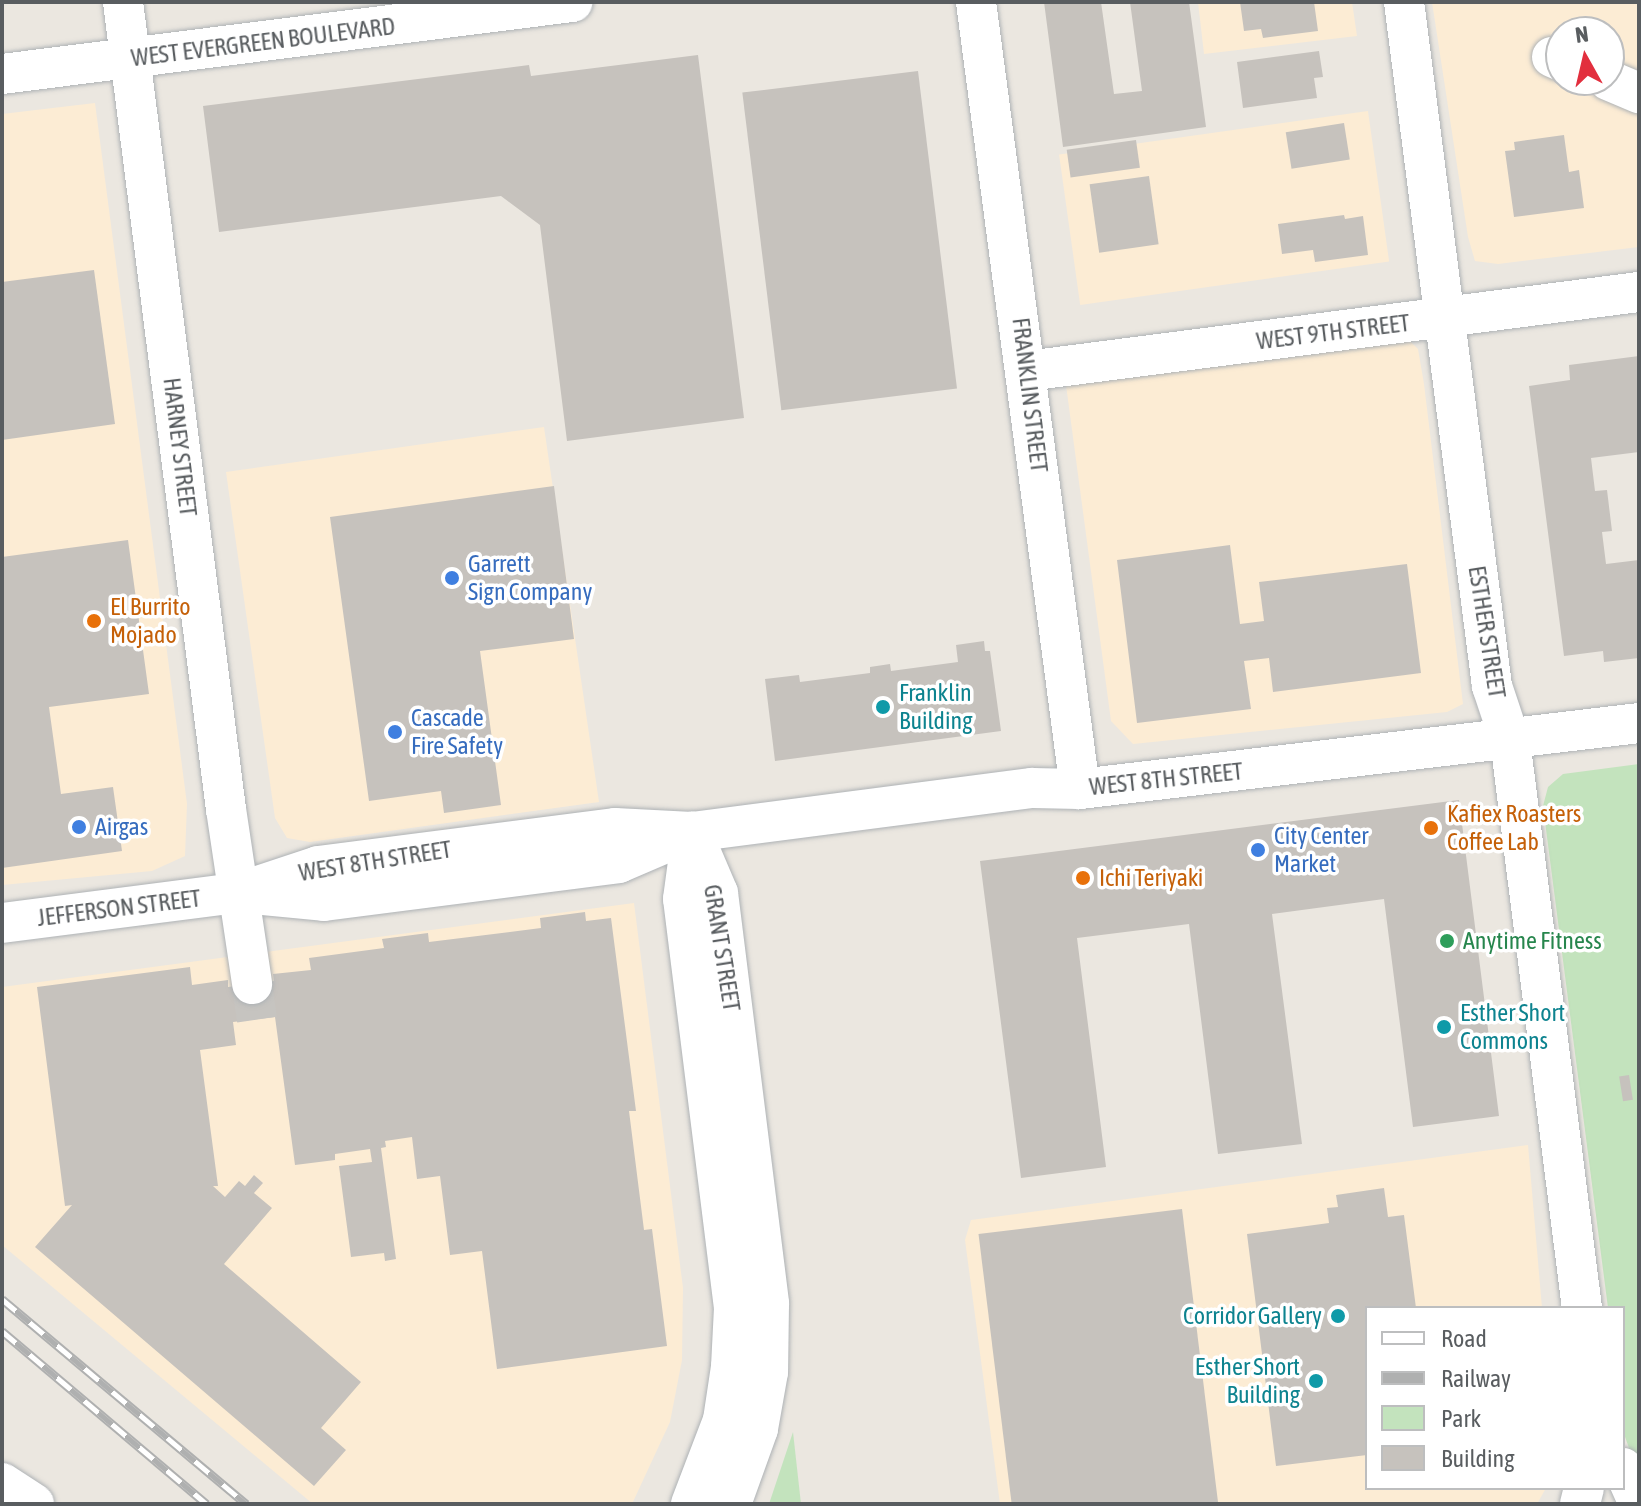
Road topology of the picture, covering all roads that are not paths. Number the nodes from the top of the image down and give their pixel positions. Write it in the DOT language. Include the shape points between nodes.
graph roads {
  1 [pos="123,2"];
  2 [pos="976,2"];
  3 [pos="1404,2"];
  4 [pos="562,3"];
  5 [pos="130,58"];
  6 [pos="2,74"];
  7 [pos="1639,292"];
  8 [pos="1444,317"];
  9 [pos="1027,371"];
  10 [pos="1639,723"];
  11 [pos="1510,740"];
  12 [pos="1080,789"];
  13 [pos="692,832"];
  14 [pos="237,893"];
  15 [pos="2,923"];
  16 [pos="252,984"];
  17 [pos="1582,1306"];
  18 [pos="1625,1472"];
  19 [pos="2,1483"];
  20 [pos="34,1504"];
  21 [pos="691,1504"];
  22 [pos="731,1504"];
  23 [pos="1639,1504"];
  1 -- 5 [label="street, HARNEY STREET"];
  2 -- 9 [label="street, FRANKLIN STREET"];
  3 -- 8 [label="street, ESTHER STREET"];
  4 -- 5 [label="street, WEST EVERGREEN BOULEVARD"];
  5 -- 6 [label="street, WEST EVERGREEN BOULEVARD"];
  5 -- 14 [label="street, HARNEY STREET"];
  7 -- 8 [label="street, WEST 9TH STREET"];
  8 -- 9 [label="street, WEST 9TH STREET"];
  8 -- 11 [label="street, ESTHER STREET" via="1492,686"];
  9 -- 12 [label="street, FRANKLIN STREET"];
  10 -- 11 [label="street, WEST 8TH STREET"];
  11 -- 12 [label="street, WEST 8TH STREET"];
  11 -- 17 [label="street, ESTHER STREET"];
  12 -- 13 [label="street, WEST 8TH STREET" via="1032,788"];
  13 -- 14 [label="street, WEST 8TH STREET" via="615,828 318,866"];
  13 -- 21 [label="street, GRANT STREET" via="683,899 734,1308 723,1420"];
  13 -- 22 [label="street, GRANT STREET" via="718,893 769,1304 768,1372 758,1429"];
  14 -- 15 [label="street, JEFFERSON STREET"];
  14 -- 16 [label="street, HARNEY STREET"];
  18 -- 23 [label="street"];
  19 -- 20 [label="street"];
}
